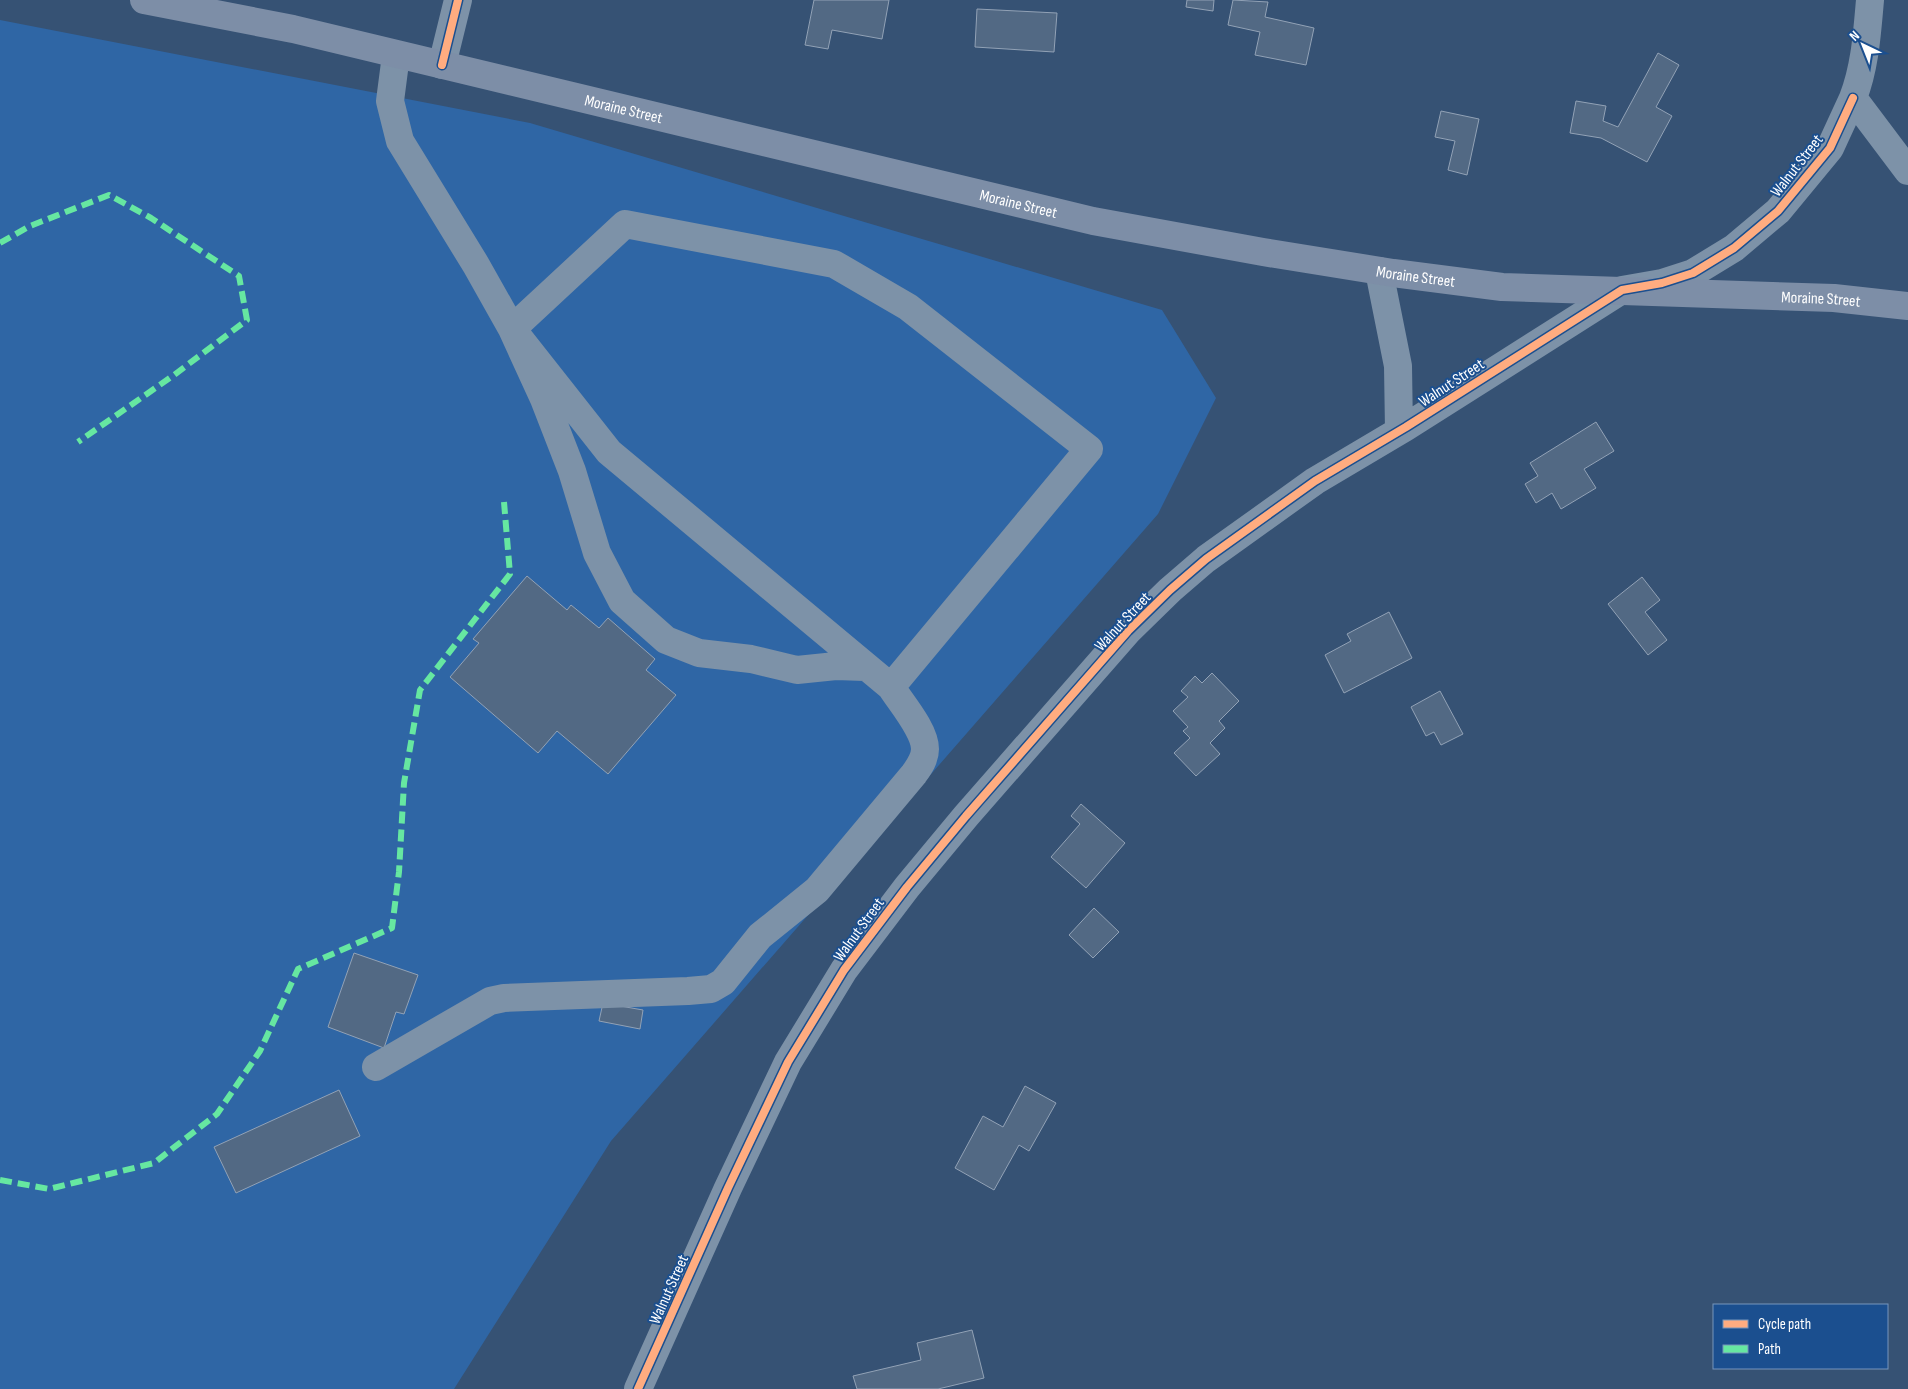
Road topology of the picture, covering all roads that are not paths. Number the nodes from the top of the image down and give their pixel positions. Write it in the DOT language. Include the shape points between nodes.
graph roads {
  1 [pos="144,0"];
  2 [pos="458,0"];
  3 [pos="1870,0"];
  4 [pos="396,55"];
  5 [pos="442,66"];
  6 [pos="1853,98"];
  7 [pos="1908,171"];
  8 [pos="1380,271"];
  9 [pos="1622,290"];
  10 [pos="1908,306"];
  11 [pos="512,329"];
  12 [pos="1399,432"];
  13 [pos="866,667"];
  14 [pos="891,687"];
  15 [pos="376,1067"];
  16 [pos="638,1389"];
  1 -- 4 [label="main road, Moraine Street"];
  2 -- 5 [label="street"];
  3 -- 6 [label="street, Walnut Street" via="1867,42"];
  4 -- 5 [label="main road, Moraine Street"];
  4 -- 11 [label="street" via="390,101 400,141"];
  5 -- 8 [label="main road, Moraine Street" via="1093,221"];
  6 -- 7 [label="street"];
  6 -- 9 [label="street, Walnut Street" via="1830,148 1778,211 1734,248 1693,273 1662,283"];
  8 -- 9 [label="main road, Moraine Street" via="1502,287"];
  8 -- 12 [label="street" via="1398,366"];
  9 -- 10 [label="main road, Moraine Street" via="1834,298"];
  9 -- 12 [label="street, Walnut Street"];
  11 -- 13 [label="street" via="609,452"];
  11 -- 13 [label="street" via="568,462 597,553 622,601 646,624 666,640 700,653 752,659 797,670"];
  11 -- 14 [label="street" via="625,224 834,264 908,307 1089,449"];
  12 -- 16 [label="street, Walnut Street" via="1314,481 1206,559 1170,590 1128,631 906,887 844,970 788,1062"];
  13 -- 14 [label="street"];
  14 -- 15 [label="street" via="923,734 925,749 922,762 817,890 760,936 723,982 711,989 688,991 490,1001"];
}
